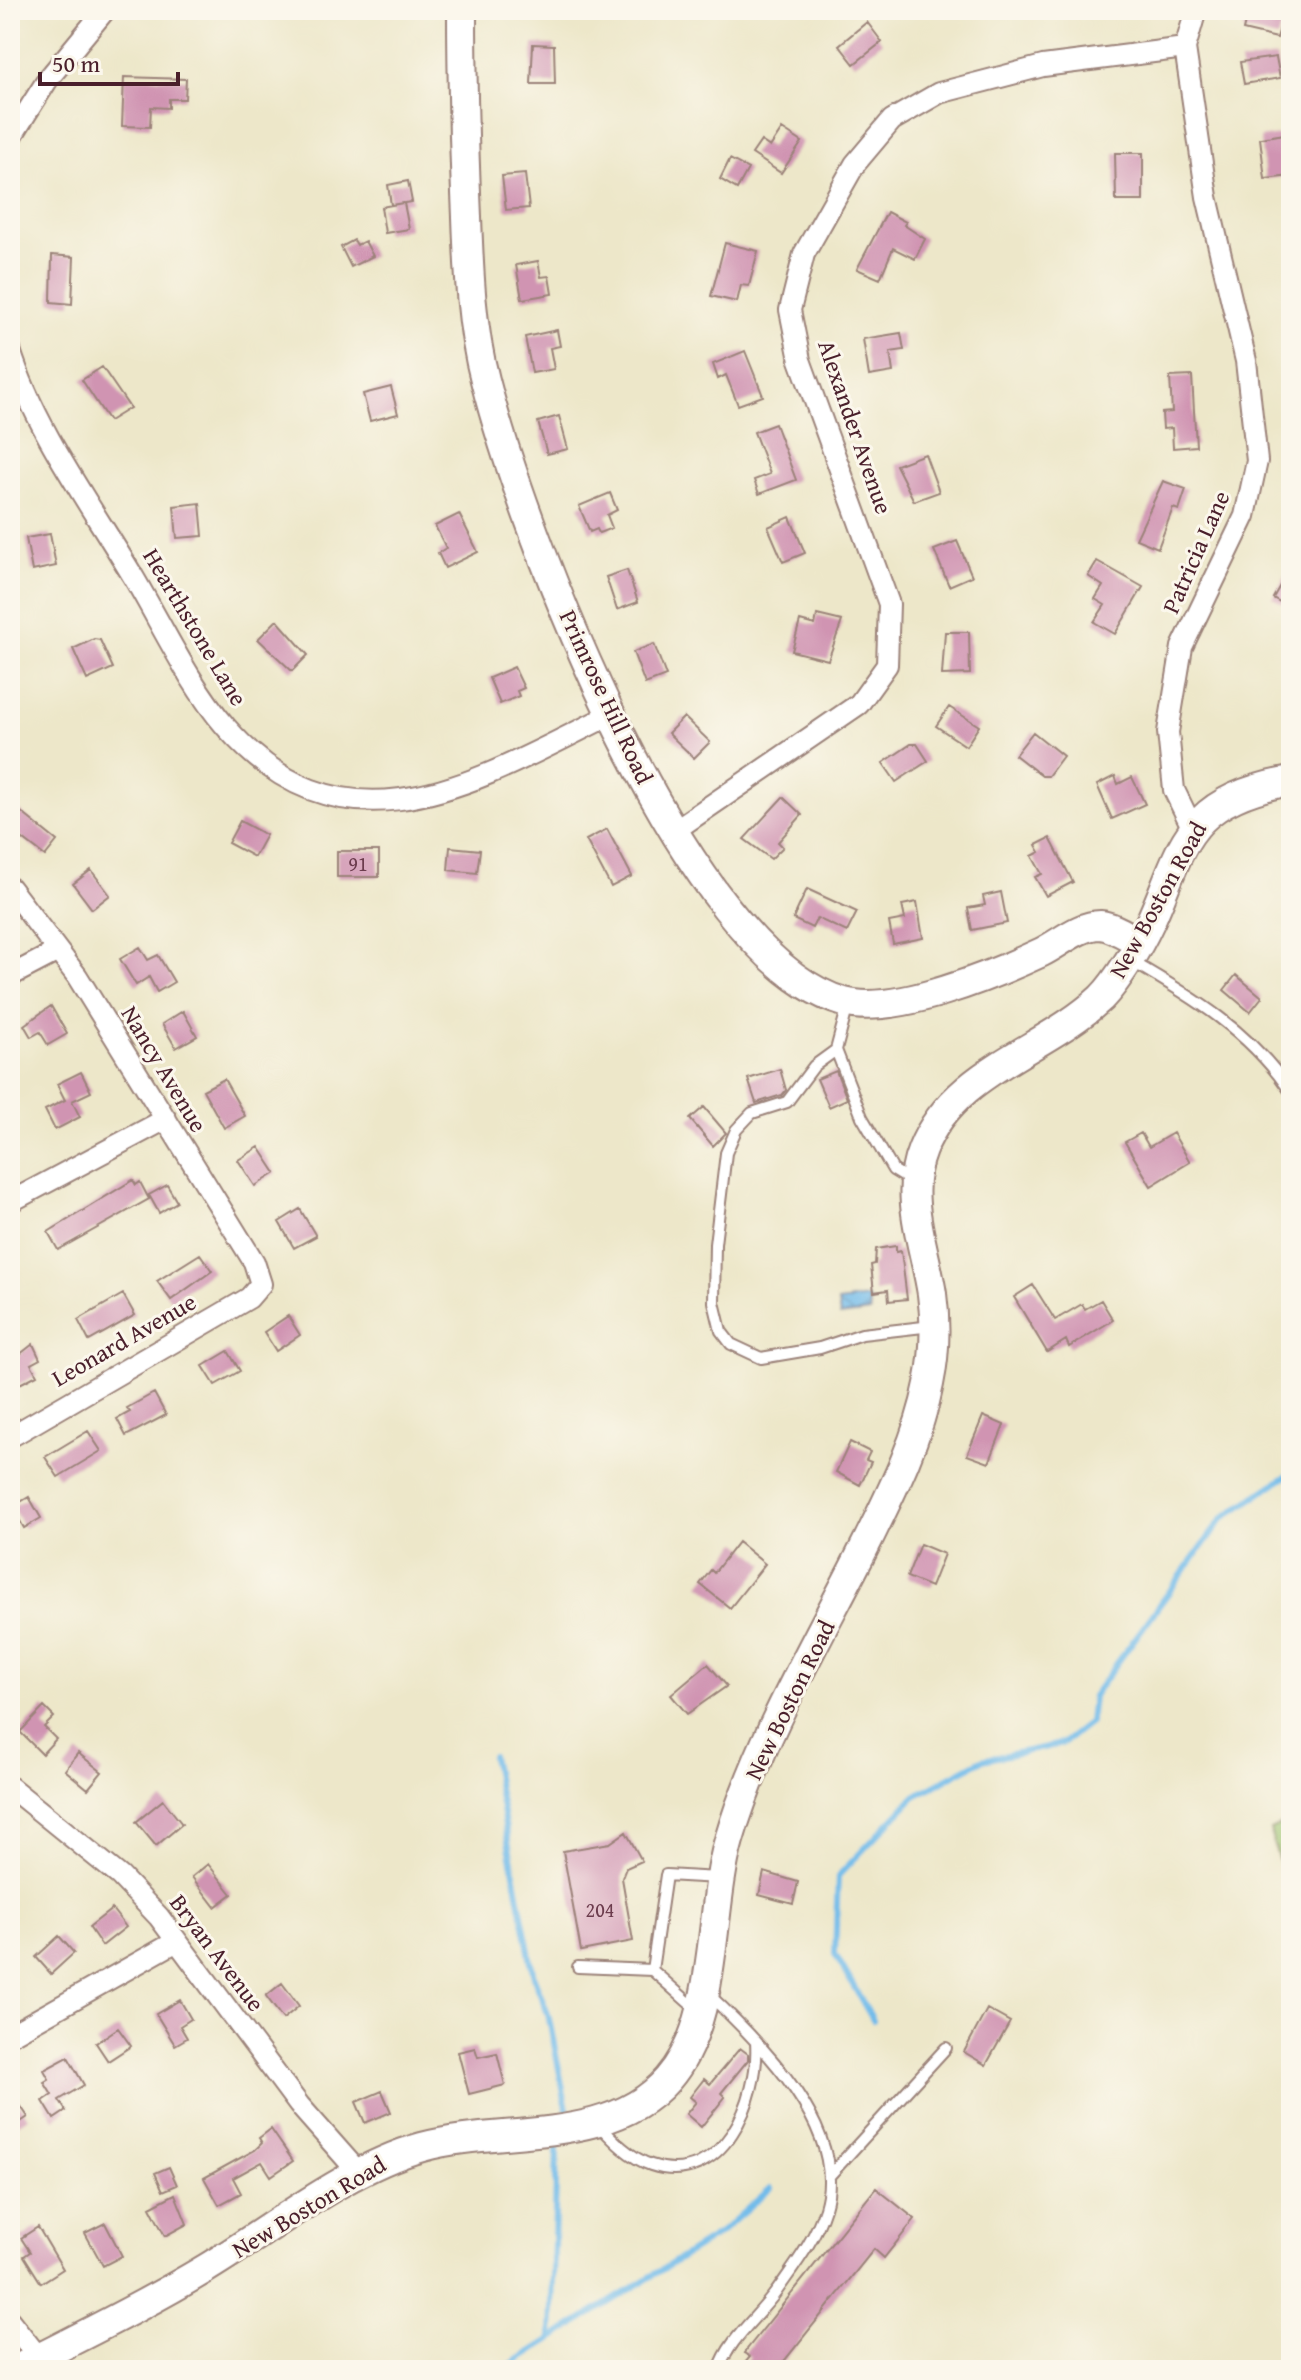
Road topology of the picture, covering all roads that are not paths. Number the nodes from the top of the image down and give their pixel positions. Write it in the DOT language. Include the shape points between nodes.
graph roads {
  1 [pos="105,10"];
  2 [pos="462,10"];
  3 [pos="1196,10"];
  4 [pos="1185,48"];
  5 [pos="10,139"];
  6 [pos="10,350"];
  7 [pos="610,715"];
  8 [pos="1291,781"];
  9 [pos="1193,829"];
  10 [pos="675,830"];
  11 [pos="10,888"];
  12 [pos="58,951"];
  13 [pos="1134,951"];
  14 [pos="10,976"];
  15 [pos="849,1004"];
  16 [pos="836,1050"];
  17 [pos="1291,1092"];
  18 [pos="166,1119"];
  19 [pos="914,1183"];
  20 [pos="10,1202"];
  21 [pos="261,1284"];
  22 [pos="934,1326"];
  23 [pos="10,1437"];
  24 [pos="10,1787"];
  25 [pos="721,1878"];
  26 [pos="177,1941"];
  27 [pos="578,1967"];
  28 [pos="652,1970"];
  29 [pos="701,2000"];
  30 [pos="10,2035"];
  31 [pos="756,2042"];
  32 [pos="946,2048"];
  33 [pos="596,2123"];
  34 [pos="359,2173"];
  35 [pos="830,2175"];
  36 [pos="10,2321"];
  37 [pos="27,2364"];
  38 [pos="719,2370"];
  1 -- 5 [label="street" via="41,89"];
  2 -- 7 [label="street, Primrose Hill Road" via="470,293 484,379 566,614"];
  3 -- 4 [label="street, Patricia Lane"];
  4 -- 9 [label="street, Patricia Lane" via="1207,197 1246,361 1257,461 1245,516 1182,647 1168,732 1174,790"];
  4 -- 10 [label="street, Alexander Avenue" via="1043,66 939,93 892,120 855,164 804,254 790,310 800,360 889,604 887,665 859,704"];
  6 -- 7 [label="street, Hearthstone Lane" via="31,404 206,699 247,749 274,769 345,797 399,801 432,796 493,773"];
  7 -- 10 [label="street, Primrose Hill Road"];
  8 -- 9 [label="street, New Boston Road" via="1225,799"];
  9 -- 13 [label="street, New Boston Road"];
  10 -- 15 [label="street, Primrose Hill Road" via="749,935 806,984"];
  11 -- 12 [label="street, Nancy Avenue"];
  12 -- 14 [label="street"];
  12 -- 18 [label="street, Nancy Avenue"];
  13 -- 15 [label="street, Primrose Hill Road" via="1108,927 1087,927 1002,970 934,993"];
  13 -- 17 [label="lane" via="1233,1026"];
  13 -- 19 [label="street, New Boston Road" via="1102,997 958,1096 936,1122"];
  15 -- 16 [label="lane"];
  16 -- 19 [label="lane" via="862,1117 893,1170"];
  16 -- 22 [label="lane" via="814,1066 787,1102 752,1113 736,1130 726,1153 715,1244 714,1302 721,1331 731,1344 761,1358 862,1334"];
  18 -- 20 [label="street"];
  18 -- 21 [label="street, Nancy Avenue" via="254,1262"];
  19 -- 22 [label="street, New Boston Road"];
  21 -- 23 [label="street, Leonard Avenue" via="249,1298"];
  22 -- 25 [label="street, New Boston Road" via="934,1356 919,1427 747,1788"];
  24 -- 26 [label="street, Bryan Avenue" via="120,1876"];
  25 -- 28 [label="lane" via="666,1875"];
  25 -- 29 [label="street, New Boston Road"];
  26 -- 30 [label="street"];
  26 -- 34 [label="street, Bryan Avenue" via="299,2105"];
  27 -- 28 [label="lane"];
  28 -- 29 [label="lane"];
  29 -- 31 [label="lane"];
  29 -- 33 [label="street, New Boston Road" via="677,2068 662,2087 620,2115"];
  31 -- 33 [label="lane" via="752,2095 739,2123 697,2166 674,2170 649,2165"];
  31 -- 35 [label="lane" via="804,2105 824,2143"];
  32 -- 35 [label="lane"];
  33 -- 34 [label="street, New Boston Road" via="423,2147"];
  34 -- 37 [label="street, New Boston Road" via="199,2272"];
  35 -- 38 [label="lane" via="810,2245"];
  36 -- 37 [label="street"];
}
